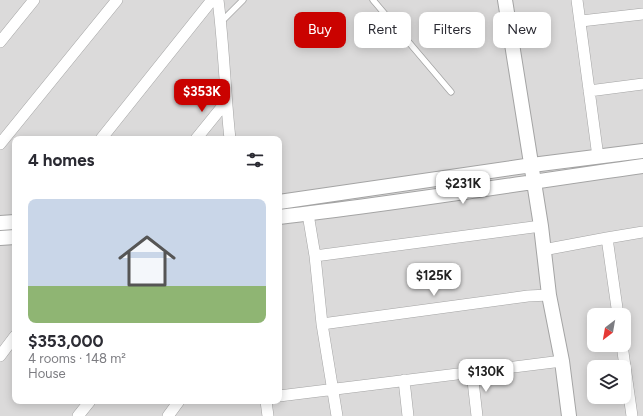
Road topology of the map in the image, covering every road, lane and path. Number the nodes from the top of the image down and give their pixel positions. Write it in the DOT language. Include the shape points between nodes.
graph roads {
  1 [pos="34,0"];
  2 [pos="117,0"];
  3 [pos="212,0"];
  4 [pos="218,0"];
  5 [pos="243,0"];
  6 [pos="373,0"];
  7 [pos="505,0"];
  8 [pos="577,0"];
  9 [pos="643,14"];
  10 [pos="581,21"];
  11 [pos="221,22"];
  12 [pos="0,42"];
  13 [pos="643,84"];
  14 [pos="451,92"];
  15 [pos="589,92"];
  16 [pos="226,102"];
  17 [pos="103,136"];
  18 [pos="198,136"];
  19 [pos="230,136"];
  20 [pos="0,144"];
  21 [pos="643,152"];
  22 [pos="598,157"];
  23 [pos="532,165"];
  24 [pos="643,166"];
  25 [pos="534,182"];
  26 [pos="282,202"];
  27 [pos="308,214"];
  28 [pos="282,217"];
  29 [pos="12,222"];
  30 [pos="0,223"];
  31 [pos="541,226"];
  32 [pos="643,232"];
  33 [pos="12,237"];
  34 [pos="0,238"];
  35 [pos="607,238"];
  36 [pos="543,250"];
  37 [pos="315,256"];
  38 [pos="549,295"];
  39 [pos="617,308"];
  40 [pos="322,324"];
  41 [pos="12,340"];
  42 [pos="623,352"];
  43 [pos="0,356"];
  44 [pos="562,361"];
  45 [pos="472,372"];
  46 [pos="404,380"];
  47 [pos="333,389"];
  48 [pos="282,396"];
  49 [pos="89,404"];
  50 [pos="177,404"];
  51 [pos="266,404"];
  52 [pos="78,416"];
  53 [pos="168,416"];
  54 [pos="268,416"];
  55 [pos="337,416"];
  56 [pos="408,416"];
  57 [pos="477,416"];
  58 [pos="569,416"];
  59 [pos="632,416"];
  1 -- 12 [label="street"];
  2 -- 20 [label="street"];
  3 -- 17 [label="street"];
  4 -- 11 [label="street"];
  5 -- 11 [label="lane"];
  6 -- 14 [label="lane"];
  7 -- 23 [label="street"];
  8 -- 10 [label="street"];
  9 -- 10 [label="street"];
  10 -- 15 [label="street"];
  11 -- 16 [label="street"];
  13 -- 15 [label="street"];
  15 -- 22 [label="street"];
  16 -- 18 [label="street"];
  16 -- 19 [label="street"];
  21 -- 22 [label="street"];
  22 -- 23 [label="street"];
  23 -- 25 [label="street"];
  23 -- 26 [label="street"];
  24 -- 25 [label="street"];
  25 -- 27 [label="street"];
  25 -- 31 [label="street"];
  27 -- 28 [label="street"];
  27 -- 37 [label="street"];
  29 -- 30 [label="street"];
  31 -- 36 [label="street"];
  31 -- 37 [label="street"];
  32 -- 35 [label="street"];
  33 -- 34 [label="street"];
  35 -- 36 [label="street"];
  35 -- 39 [label="street"];
  36 -- 38 [label="street"];
  37 -- 40 [label="street"];
  38 -- 40 [label="street"];
  38 -- 44 [label="street"];
  40 -- 47 [label="street"];
  41 -- 43 [label="street"];
  42 -- 59 [label="street"];
  44 -- 45 [label="street"];
  44 -- 58 [label="street"];
  45 -- 46 [label="street"];
  45 -- 57 [label="street"];
  46 -- 47 [label="street"];
  46 -- 56 [label="street"];
  47 -- 48 [label="street"];
  47 -- 55 [label="street"];
  49 -- 52 [label="street"];
  50 -- 53 [label="street"];
  51 -- 54 [label="street"];
}
